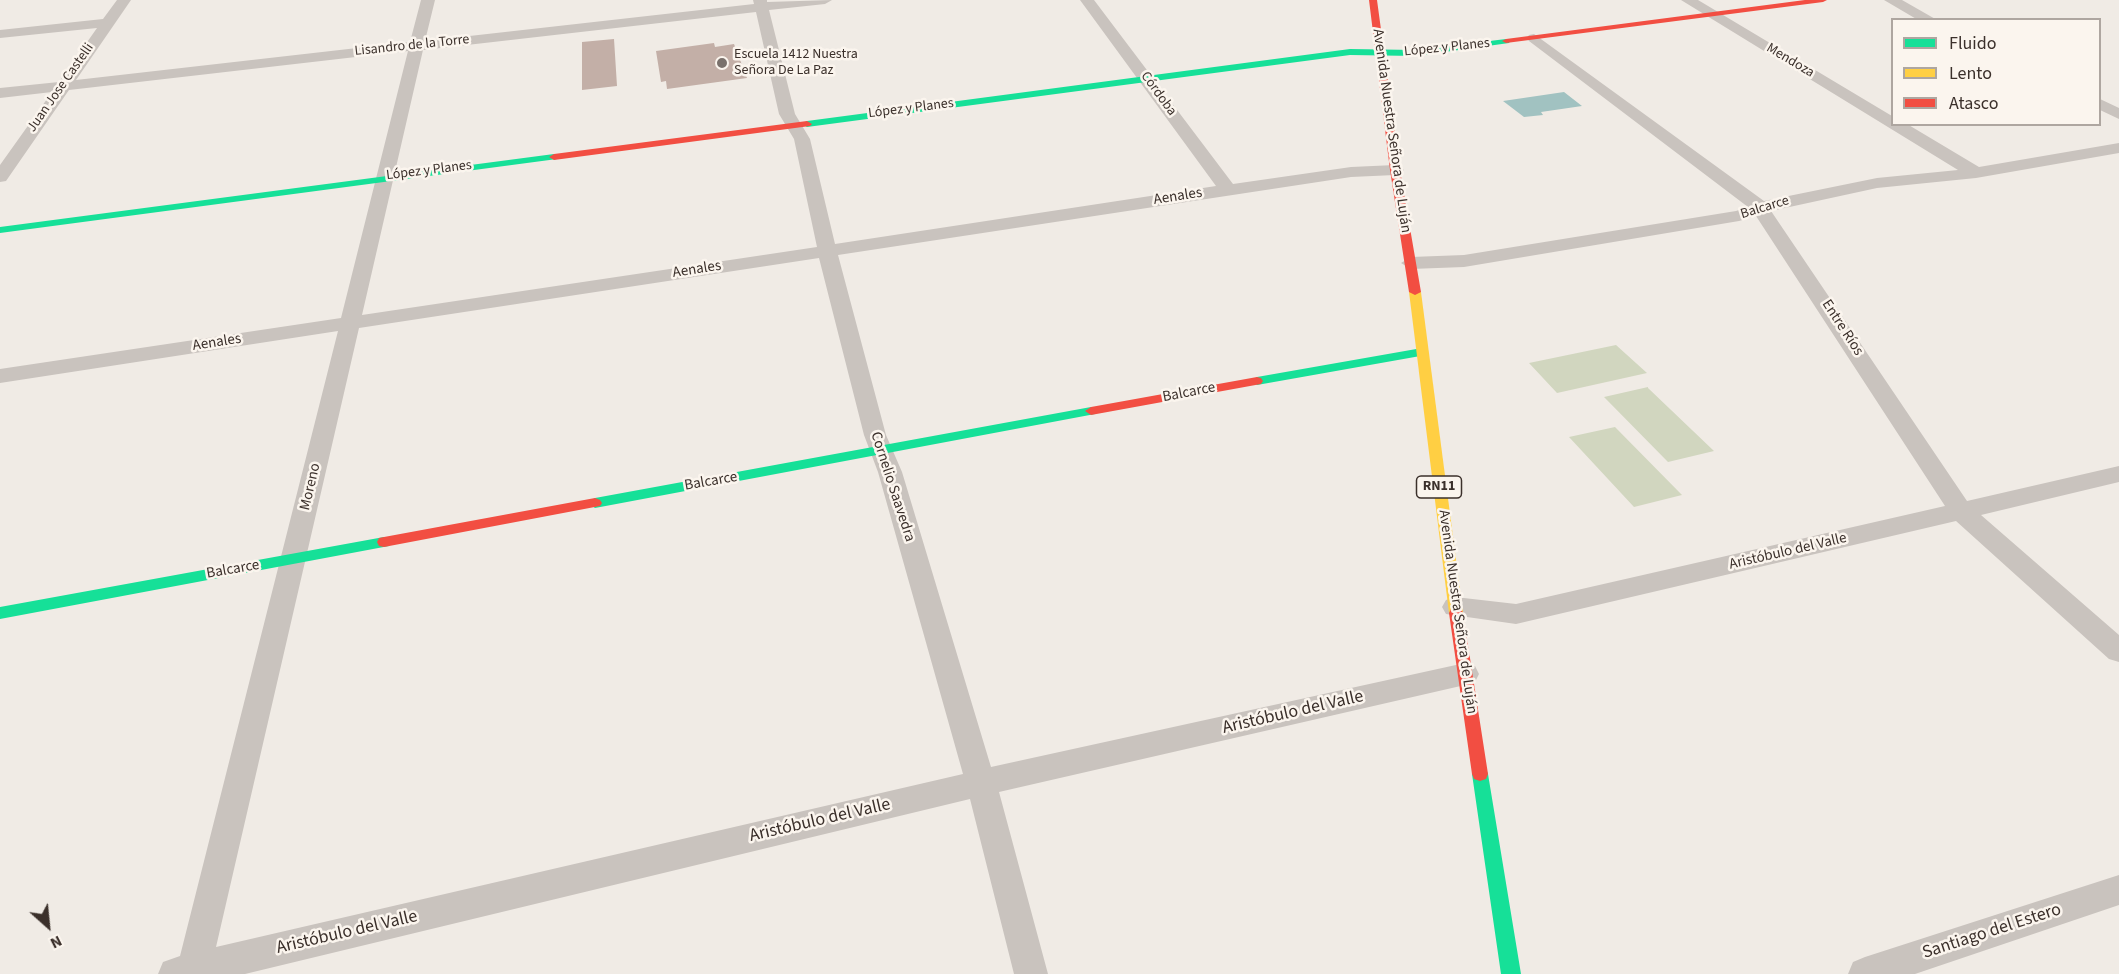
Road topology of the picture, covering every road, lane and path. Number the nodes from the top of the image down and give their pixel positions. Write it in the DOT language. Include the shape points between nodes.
graph roads {
  1 [pos="124,0"];
  2 [pos="428,0"];
  3 [pos="825,0"];
  4 [pos="1087,0"];
  5 [pos="1373,0"];
  6 [pos="1688,0"];
  7 [pos="1823,0"];
  8 [pos="1891,0"];
  9 [pos="761,3"];
  10 [pos="1712,14"];
  11 [pos="1926,18"];
  12 [pos="107,23"];
  13 [pos="0,34"];
  14 [pos="1534,38"];
  15 [pos="417,45"];
  16 [pos="1380,53"];
  17 [pos="1147,78"];
  18 [pos="62,85"];
  19 [pos="0,93"];
  20 [pos="2101,105"];
  21 [pos="2119,114"];
  22 [pos="1891,122"];
  23 [pos="794,124"];
  24 [pos="1897,126"];
  25 [pos="2119,148"];
  26 [pos="1395,170"];
  27 [pos="1976,173"];
  28 [pos="0,177"];
  29 [pos="385,177"];
  30 [pos="1228,190"];
  31 [pos="1761,208"];
  32 [pos="0,230"];
  33 [pos="827,251"];
  34 [pos="1411,263"];
  35 [pos="348,323"];
  36 [pos="1422,352"];
  37 [pos="0,376"];
  38 [pos="882,451"];
  39 [pos="2119,474"];
  40 [pos="1962,512"];
  41 [pos="295,559"];
  42 [pos="1455,607"];
  43 [pos="0,613"];
  44 [pos="2119,651"];
  45 [pos="1465,674"];
  46 [pos="981,783"];
  47 [pos="2119,890"];
  48 [pos="188,972"];
  49 [pos="1031,974"];
  50 [pos="1511,974"];
  51 [pos="1865,974"];
  1 -- 12 [label="street, Juan Jose Castelli"];
  2 -- 15 [label="street, Moreno"];
  3 -- 9 [label="street, Lisandro de la Torre"];
  4 -- 17 [label="street, Córdoba"];
  5 -- 16 [label="street, Avenida Nuestra Señora de Luján / RN11"];
  6 -- 10 [label="street, Mendoza"];
  7 -- 10 [label="street, López y Planes"];
  8 -- 11 [label="street"];
  9 -- 15 [label="street, Lisandro de la Torre"];
  9 -- 23 [label="street, Cornelio Saavedra" via="787,114"];
  10 -- 14 [label="street, López y Planes"];
  10 -- 22 [label="street, Mendoza"];
  12 -- 13 [label="street"];
  12 -- 18 [label="street, Juan Jose Castelli"];
  14 -- 16 [label="street, López y Planes" via="1416,53"];
  14 -- 31 [label="street, Entre Ríos"];
  15 -- 18 [label="street, Lisandro de la Torre"];
  15 -- 29 [label="street, Moreno"];
  16 -- 17 [label="street, López y Planes" via="1350,52"];
  16 -- 26 [label="street, Avenida Nuestra Señora de Luján / RN11"];
  17 -- 23 [label="street, López y Planes"];
  17 -- 30 [label="street, Córdoba"];
  18 -- 19 [label="street, Lisandro de la Torre"];
  18 -- 28 [label="street, Juan Jose Castelli"];
  20 -- 21 [label="street"];
  23 -- 29 [label="street, López y Planes"];
  23 -- 33 [label="street, Cornelio Saavedra" via="802,140"];
  24 -- 27 [label="street, Mendoza"];
  25 -- 27 [label="street, Balcarce"];
  26 -- 30 [label="street, Aenales" via="1351,172"];
  26 -- 34 [label="street, Avenida Nuestra Señora de Luján / RN11"];
  27 -- 31 [label="street, Balcarce" via="1877,183"];
  29 -- 32 [label="street, López y Planes"];
  29 -- 35 [label="street, Moreno"];
  30 -- 33 [label="street, Aenales"];
  31 -- 34 [label="street, Balcarce" via="1739,216 1464,261"];
  31 -- 40 [label="street, Entre Ríos"];
  33 -- 35 [label="street, Aenales"];
  33 -- 38 [label="street, Cornelio Saavedra"];
  34 -- 36 [label="street, Avenida Nuestra Señora de Luján / RN11"];
  35 -- 37 [label="street, Aenales"];
  35 -- 41 [label="street, Moreno"];
  36 -- 38 [label="street, Balcarce"];
  36 -- 42 [label="street, Avenida Nuestra Señora de Luján / RN11"];
  38 -- 41 [label="street, Balcarce"];
  38 -- 46 [label="street, Cornelio Saavedra"];
  39 -- 40 [label="street, Aristóbulo del Valle"];
  40 -- 42 [label="street, Aristóbulo del Valle" via="1516,614"];
  40 -- 44 [label="street, Entre Ríos"];
  41 -- 43 [label="street, Balcarce"];
  41 -- 48 [label="street, Moreno"];
  42 -- 45 [label="street, Avenida Nuestra Señora de Luján / RN11"];
  45 -- 46 [label="street, Aristóbulo del Valle"];
  45 -- 50 [label="street, Avenida Nuestra Señora de Luján / RN11"];
  46 -- 48 [label="street, Aristóbulo del Valle"];
  46 -- 49 [label="street, Cornelio Saavedra"];
  47 -- 51 [label="street, Santiago del Estero"];
}
